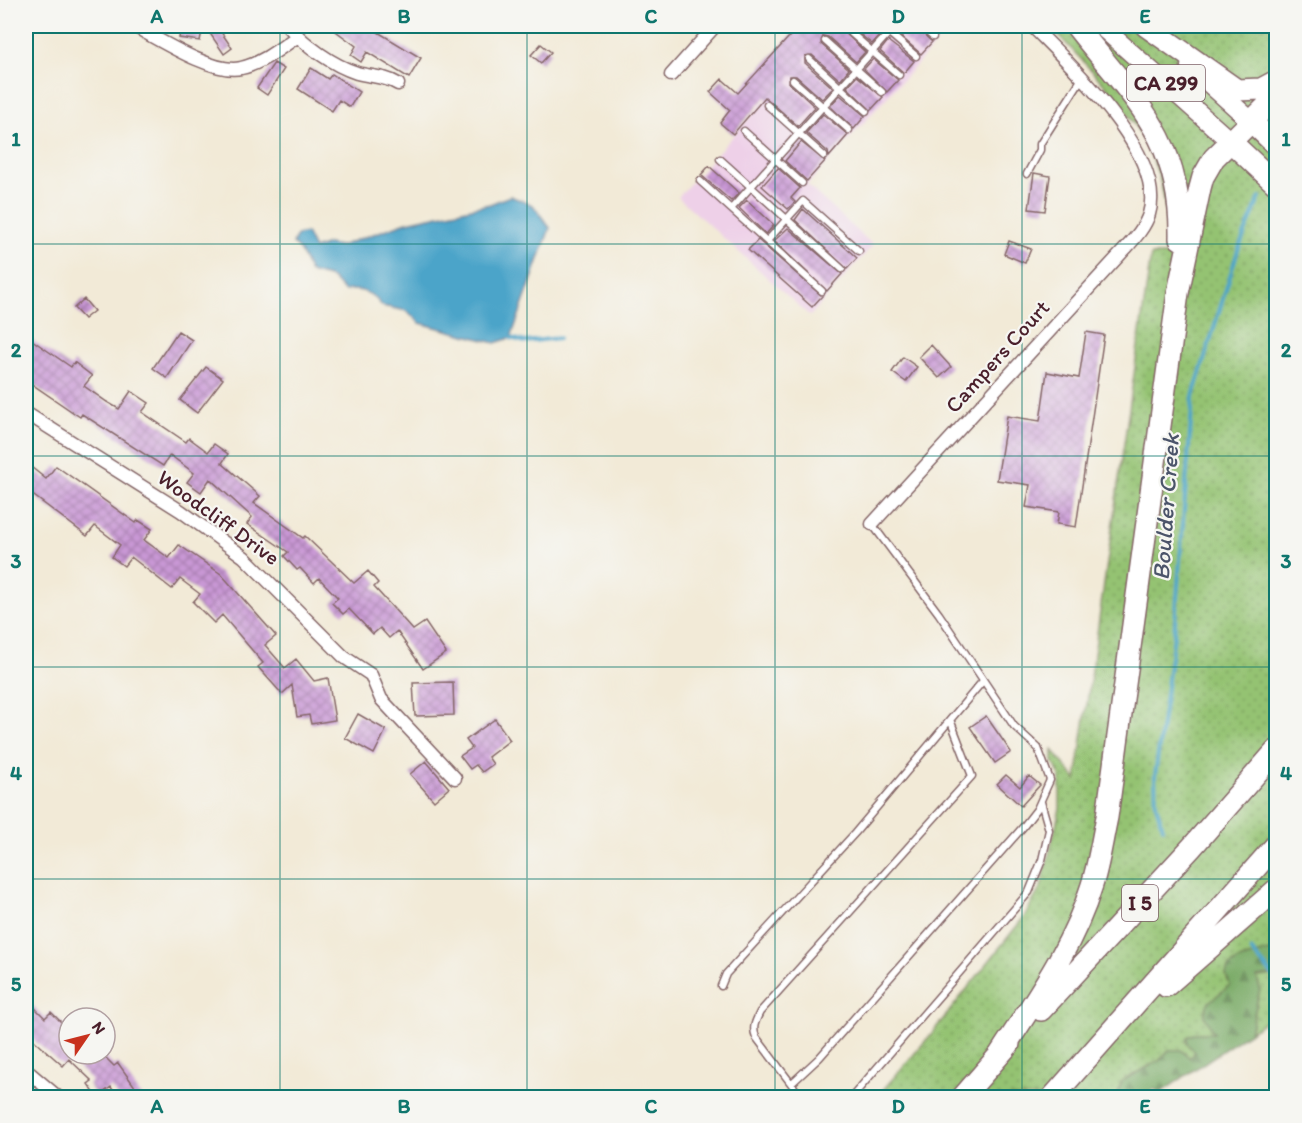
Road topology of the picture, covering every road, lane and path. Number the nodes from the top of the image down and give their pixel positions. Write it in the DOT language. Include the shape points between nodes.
graph roads {
  1 [pos="134,26"];
  2 [pos="288,26"];
  3 [pos="715,26"];
  4 [pos="843,26"];
  5 [pos="881,26"];
  6 [pos="895,26"];
  7 [pos="920,26"];
  8 [pos="1032,26"];
  9 [pos="1076,26"];
  10 [pos="1101,26"];
  11 [pos="1145,26"];
  12 [pos="889,32"];
  13 [pos="298,36"];
  14 [pos="933,37"];
  15 [pos="825,41"];
  16 [pos="872,51"];
  17 [pos="916,56"];
  18 [pos="809,59"];
  19 [pos="856,69"];
  20 [pos="671,75"];
  21 [pos="898,75"];
  22 [pos="1082,78"];
  23 [pos="793,80"];
  24 [pos="1276,81"];
  25 [pos="398,84"];
  26 [pos="840,87"];
  27 [pos="882,92"];
  28 [pos="1276,96"];
  29 [pos="767,105"];
  30 [pos="823,106"];
  31 [pos="866,111"];
  32 [pos="1251,121"];
  33 [pos="849,130"];
  34 [pos="744,131"];
  35 [pos="799,133"];
  36 [pos="1230,141"];
  37 [pos="1276,145"];
  38 [pos="824,156"];
  39 [pos="720,159"];
  40 [pos="776,159"];
  41 [pos="1027,174"];
  42 [pos="700,181"];
  43 [pos="802,183"];
  44 [pos="1276,183"];
  45 [pos="751,187"];
  46 [pos="731,208"];
  47 [pos="787,219"];
  48 [pos="767,241"];
  49 [pos="859,251"];
  50 [pos="842,269"];
  51 [pos="822,291"];
  52 [pos="1178,293"];
  53 [pos="26,413"];
  54 [pos="872,524"];
  55 [pos="982,682"];
  56 [pos="951,722"];
  57 [pos="1276,751"];
  58 [pos="455,778"];
  59 [pos="1041,802"];
  60 [pos="1276,845"];
  61 [pos="1276,890"];
  62 [pos="721,986"];
  63 [pos="1104,1040"];
  64 [pos="1000,1054"];
  65 [pos="26,1070"];
  66 [pos="792,1083"];
  67 [pos="59,1098"];
  68 [pos="802,1098"];
  69 [pos="851,1098"];
  70 [pos="962,1098"];
  71 [pos="1052,1098"];
  1 -- 13 [label="street" via="213,65 236,69"];
  2 -- 13 [label="street"];
  3 -- 20 [label="street"];
  4 -- 16 [label="lane"];
  5 -- 12 [label="lane"];
  6 -- 12 [label="lane"];
  7 -- 14 [label="lane"];
  8 -- 22 [label="street"];
  9 -- 52 [label="highway" via="1143,106 1168,158 1180,205"];
  10 -- 36 [label="main road, CA 299"];
  11 -- 24 [label="highway" via="1237,90 1261,89"];
  11 -- 32 [label="main road, CA 299"];
  12 -- 16 [label="lane"];
  12 -- 17 [label="lane"];
  13 -- 25 [label="street" via="347,70 388,78"];
  15 -- 19 [label="lane"];
  16 -- 19 [label="lane"];
  16 -- 21 [label="lane"];
  18 -- 26 [label="lane"];
  19 -- 26 [label="lane"];
  19 -- 27 [label="lane"];
  22 -- 41 [label="lane" via="1040,144"];
  22 -- 54 [label="street, Campers Court" via="1123,124 1146,178 1149,214 1126,248"];
  23 -- 30 [label="lane"];
  26 -- 30 [label="lane"];
  26 -- 31 [label="lane"];
  28 -- 32 [label="highway"];
  29 -- 35 [label="lane"];
  30 -- 33 [label="lane"];
  30 -- 35 [label="lane"];
  32 -- 36 [label="highway"];
  32 -- 37 [label="highway, CA 299"];
  34 -- 40 [label="lane"];
  35 -- 38 [label="lane"];
  35 -- 40 [label="lane"];
  36 -- 44 [label="highway, CA 299"];
  36 -- 52 [label="highway" via="1203,177"];
  39 -- 45 [label="lane"];
  40 -- 43 [label="lane"];
  40 -- 45 [label="lane"];
  42 -- 46 [label="lane"];
  45 -- 46 [label="lane"];
  45 -- 47 [label="lane"];
  46 -- 48 [label="lane"];
  47 -- 48 [label="lane"];
  47 -- 49 [label="lane" via="803,201"];
  47 -- 50 [label="lane"];
  48 -- 51 [label="lane"];
  52 -- 64 [label="highway" via="1098,862 1073,933 1048,981"];
  53 -- 58 [label="street, Woodcliff Drive" via="181,511 244,557 344,657 371,675 381,699"];
  54 -- 55 [label="lane" via="939,614"];
  55 -- 56 [label="lane"];
  55 -- 59 [label="lane" via="1014,726 1029,737 1042,755 1050,780"];
  56 -- 62 [label="lane" via="726,974"];
  56 -- 66 [label="lane" via="972,776 755,1021 756,1038"];
  57 -- 64 [label="highway, I 5"];
  59 -- 66 [label="lane" via="819,1058"];
  59 -- 69 [label="lane" via="1049,830 1029,892"];
  60 -- 63 [label="highway"];
  61 -- 63 [label="highway"];
  63 -- 71 [label="highway"];
  64 -- 70 [label="highway, I 5"];
  65 -- 67 [label="street"];
  66 -- 68 [label="lane"];
}
